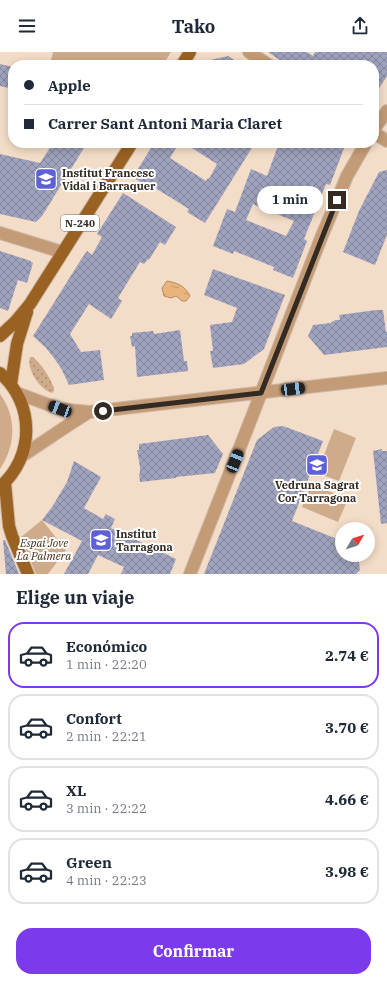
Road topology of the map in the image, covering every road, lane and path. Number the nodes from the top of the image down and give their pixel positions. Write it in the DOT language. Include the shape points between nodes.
graph roads {
  1 [pos="249,52"];
  2 [pos="261,60"];
  3 [pos="387,111"];
  4 [pos="379,122"];
  5 [pos="129,148"];
  6 [pos="363,148"];
  7 [pos="0,233"];
  8 [pos="62,252"];
  9 [pos="30,304"];
  10 [pos="0,336"];
  11 [pos="0,373"];
  12 [pos="387,378"];
  13 [pos="14,389"];
  14 [pos="261,393"];
  15 [pos="89,412"];
  16 [pos="22,456"];
  17 [pos="2,485"];
  18 [pos="28,574"];
  19 [pos="190,574"];
  1 -- 2 [label="street"];
  3 -- 4 [label="street"];
  5 -- 8 [label="main road, N-240"];
  6 -- 14 [label="street" via="347,176 324,231"];
  7 -- 8 [label="street"];
  8 -- 9 [label="main road, N-240"];
  9 -- 10 [label="main road, N-240"];
  9 -- 13 [label="main road, N-240" via="17,344"];
  11 -- 13 [label="main road"];
  12 -- 14 [label="street"];
  13 -- 15 [label="street" via="60,409"];
  13 -- 16 [label="main road" via="24,410 26,424"];
  14 -- 15 [label="street"];
  14 -- 19 [label="street"];
  15 -- 16 [label="street"];
  16 -- 17 [label="main road" via="17,467"];
  17 -- 18 [label="main road" via="11,531"];
}
